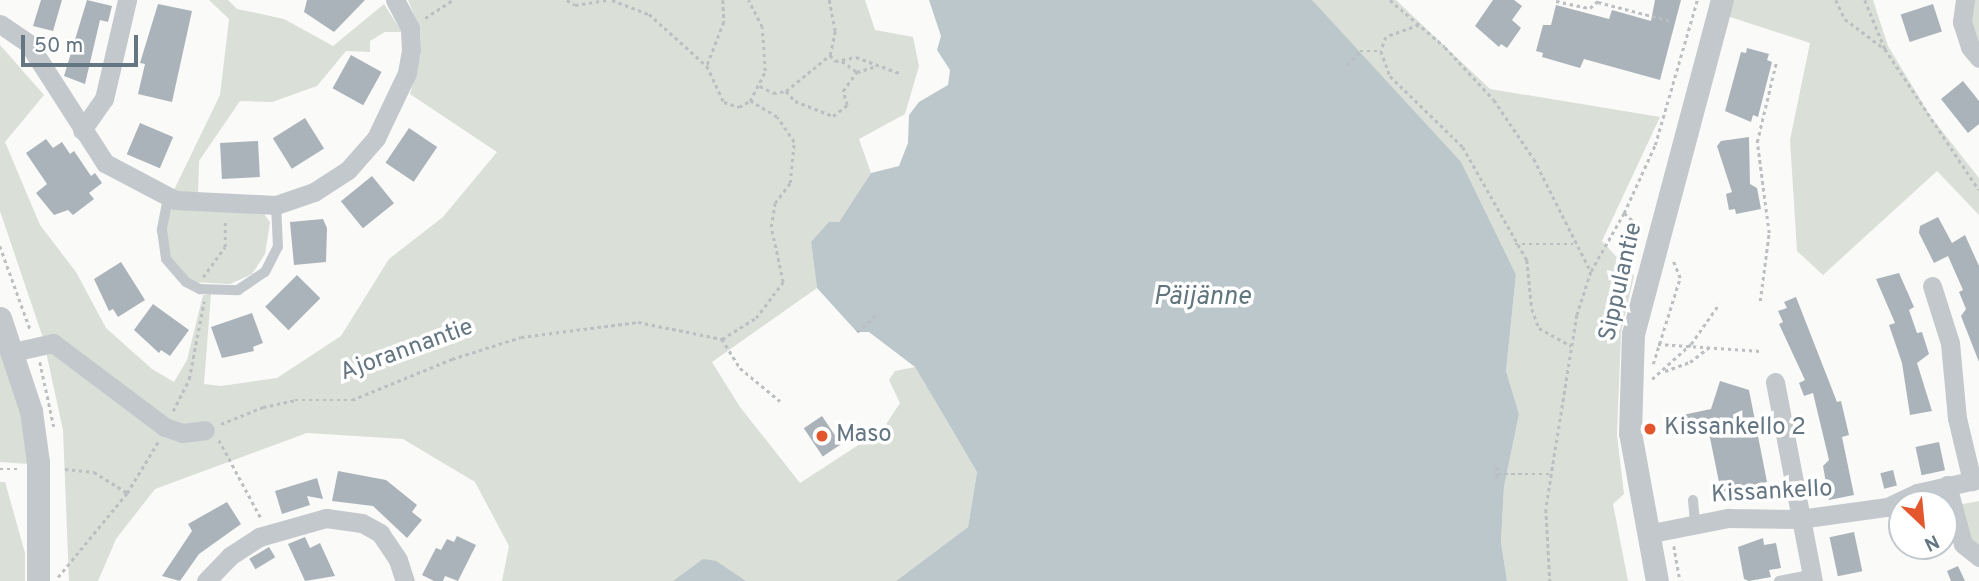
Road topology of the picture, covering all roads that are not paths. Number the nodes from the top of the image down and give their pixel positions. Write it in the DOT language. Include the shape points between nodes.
graph roads {
  1 [pos="127,0"];
  2 [pos="395,0"];
  3 [pos="1722,0"];
  4 [pos="1965,0"];
  5 [pos="0,24"];
  6 [pos="1979,58"];
  7 [pos="82,130"];
  8 [pos="168,198"];
  9 [pos="276,205"];
  10 [pos="1932,286"];
  11 [pos="0,318"];
  12 [pos="13,352"];
  13 [pos="1775,382"];
  14 [pos="205,430"];
  15 [pos="1975,480"];
  16 [pos="1947,485"];
  17 [pos="1693,500"];
  18 [pos="1799,519"];
  19 [pos="1696,522"];
  20 [pos="1647,534"];
  21 [pos="1979,558"];
  22 [pos="1812,578"];
  23 [pos="48,579"];
  24 [pos="206,581"];
  25 [pos="405,581"];
  26 [pos="1657,581"];
  27 [pos="1779,581"];
  1 -- 7 [label="street" via="104,99"];
  2 -- 9 [label="street" via="410,28 407,73 376,138 348,170 314,192"];
  3 -- 20 [label="street, Sippulantie" via="1633,334 1630,433"];
  4 -- 6 [label="street" via="1962,22"];
  5 -- 7 [label="street" via="28,43"];
  7 -- 8 [label="street" via="106,163"];
  8 -- 9 [label="street"];
  8 -- 9 [label="lane" via="162,230 166,259 186,282 203,289 238,290 265,272 278,247"];
  10 -- 15 [label="street" via="1950,343 1956,418"];
  11 -- 12 [label="street"];
  12 -- 14 [label="street" via="53,343 165,427 182,433"];
  12 -- 23 [label="street" via="31,411"];
  13 -- 18 [label="street"];
  15 -- 16 [label="street, Kissankello"];
  16 -- 18 [label="street, Kissankello" via="1887,507"];
  16 -- 21 [label="street" via="1964,544"];
  17 -- 19 [label="lane"];
  18 -- 19 [label="street, Kissankello"];
  18 -- 22 [label="street"];
  19 -- 20 [label="street, Kissankello"];
  20 -- 26 [label="street, Sippulantie"];
  22 -- 27 [label="lane"];
  24 -- 25 [label="street" via="230,556 267,534 326,518 362,523 380,533"];
}
